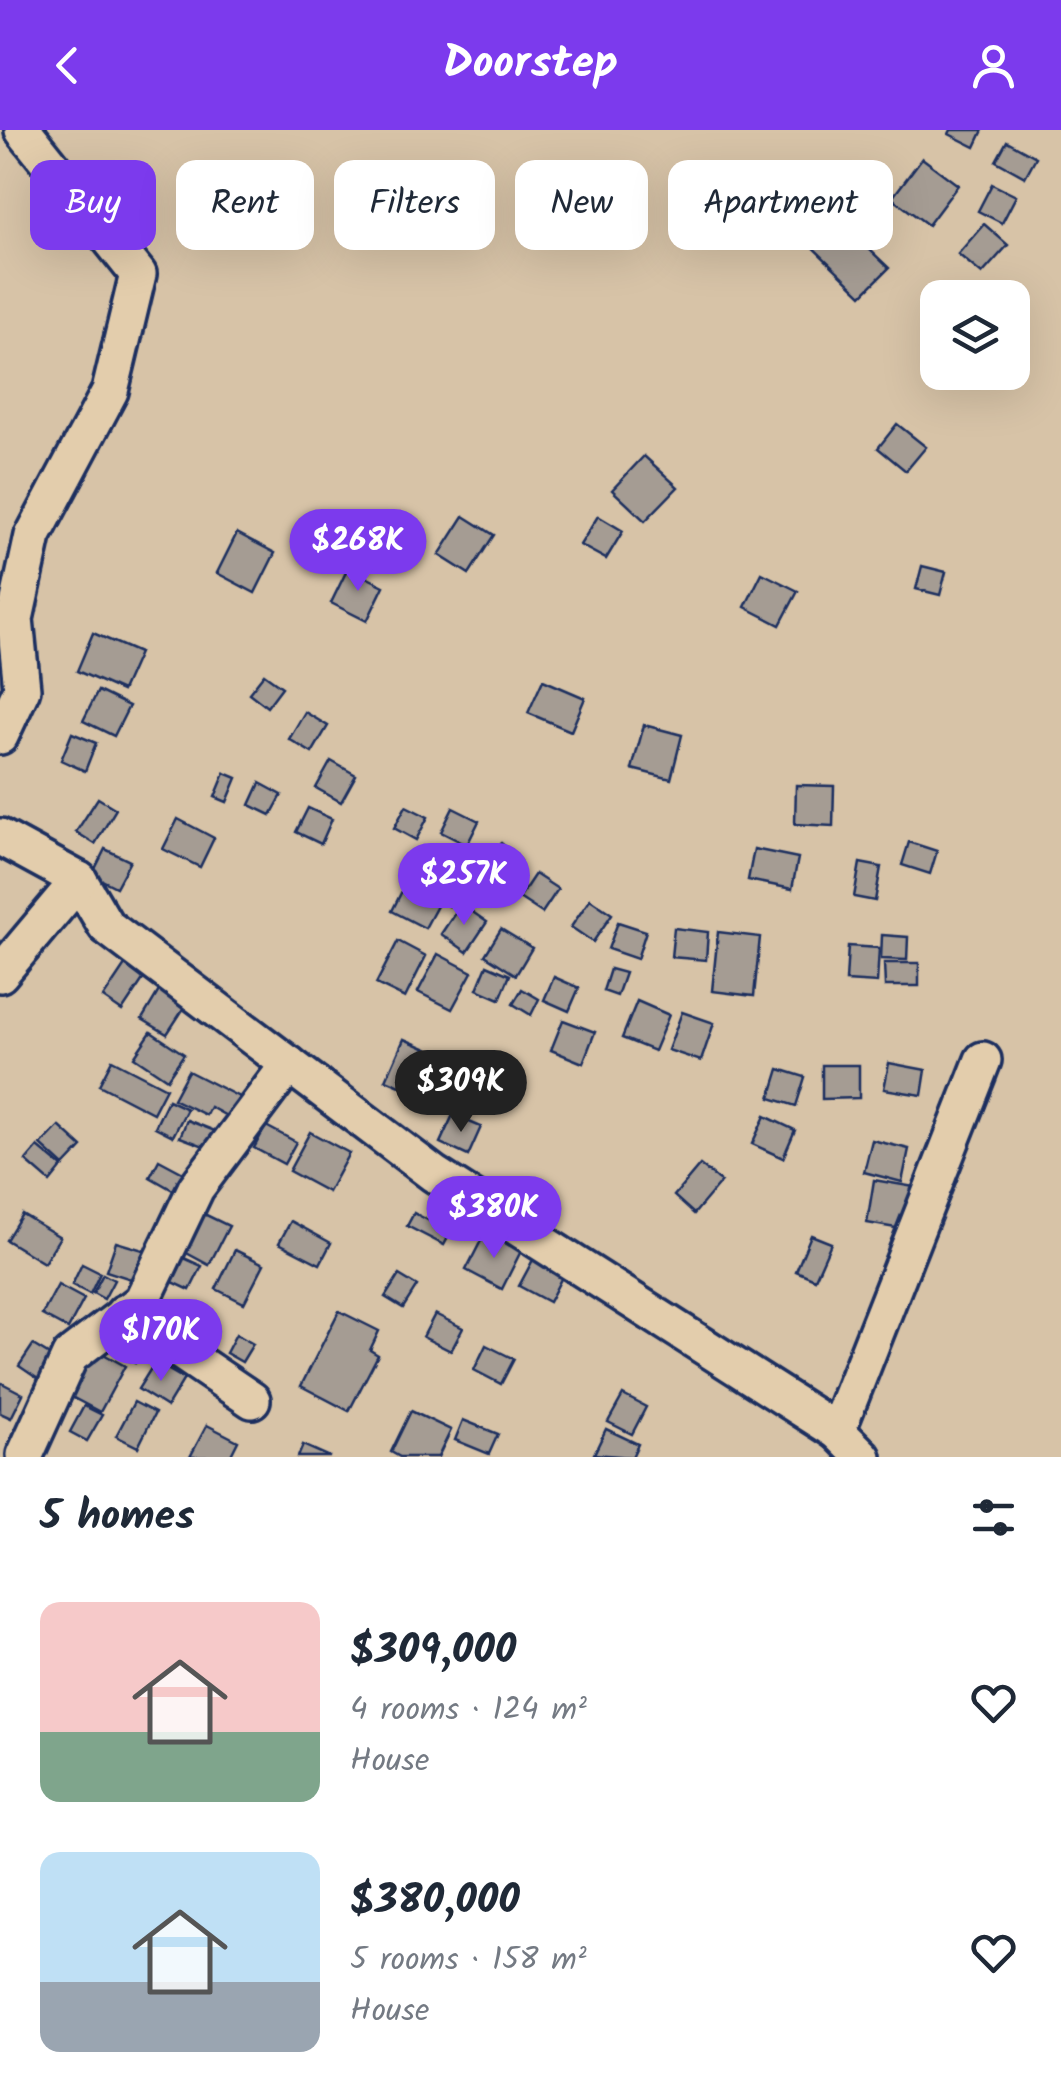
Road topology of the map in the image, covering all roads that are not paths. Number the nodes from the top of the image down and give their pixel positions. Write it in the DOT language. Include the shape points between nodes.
graph roads {
  1 [pos="23,130"];
  2 [pos="0,736"];
  3 [pos="0,838"];
  4 [pos="78,880"];
  5 [pos="0,974"];
  6 [pos="983,1060"];
  7 [pos="288,1064"];
  8 [pos="124,1314"];
  9 [pos="252,1400"];
  10 [pos="837,1431"];
  11 [pos="25,1455"];
  12 [pos="863,1457"];
  1 -- 2 [label="street" via="138,274 110,391 33,536 15,619 22,688"];
  3 -- 4 [label="street"];
  4 -- 5 [label="street"];
  4 -- 7 [label="street" via="106,926"];
  6 -- 10 [label="street"];
  7 -- 8 [label="street" via="196,1188 142,1300"];
  7 -- 10 [label="street" via="434,1174"];
  8 -- 9 [label="street"];
  8 -- 11 [label="street" via="70,1356"];
  10 -- 12 [label="street"];
}
